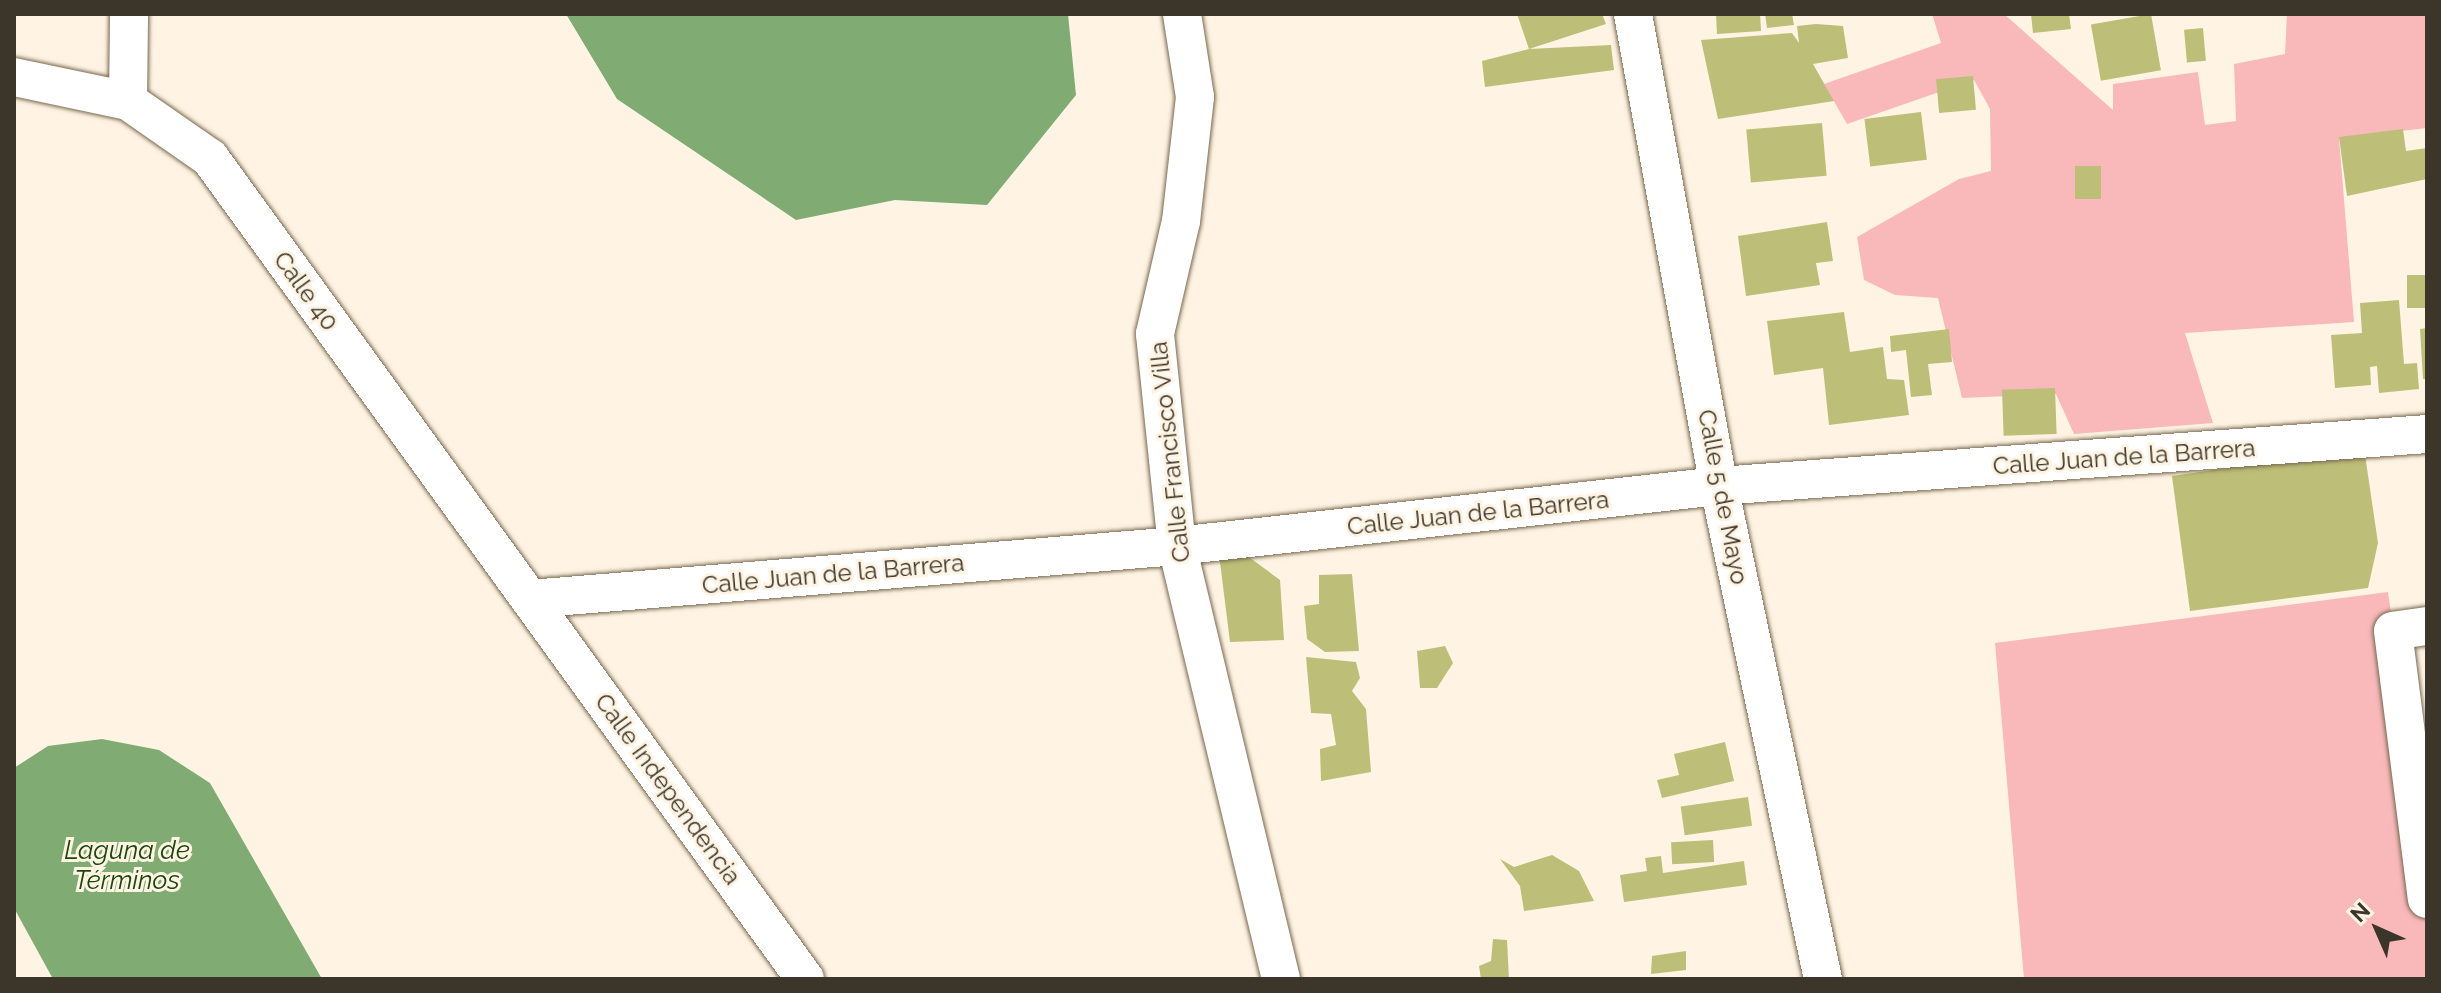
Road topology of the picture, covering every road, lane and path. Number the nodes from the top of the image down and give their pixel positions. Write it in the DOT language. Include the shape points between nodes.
graph roads {
  1 [pos="129,14"];
  2 [pos="1182,14"];
  3 [pos="1633,14"];
  4 [pos="14,77"];
  5 [pos="128,101"];
  6 [pos="2427,434"];
  7 [pos="1719,486"];
  8 [pos="1177,546"];
  9 [pos="530,599"];
  10 [pos="2427,626"];
  11 [pos="2427,899"];
  12 [pos="805,979"];
  13 [pos="1281,979"];
  14 [pos="1823,979"];
  1 -- 5 [label="street"];
  2 -- 8 [label="street, Calle Francisco Villa" via="1195,97 1181,221 1155,334"];
  3 -- 7 [label="street, Calle 5 de Mayo"];
  4 -- 5 [label="street, Calle 40"];
  5 -- 9 [label="street, Calle 40" via="210,158"];
  6 -- 7 [label="street, Calle Juan de la Barrera"];
  7 -- 8 [label="street, Calle Juan de la Barrera"];
  7 -- 14 [label="street, Calle 5 de Mayo"];
  8 -- 9 [label="street, Calle Juan de la Barrera"];
  8 -- 13 [label="street, Calle Francisco Villa"];
  9 -- 12 [label="street, Calle Independencia"];
  10 -- 11 [label="street" via="2393,631"];
}
